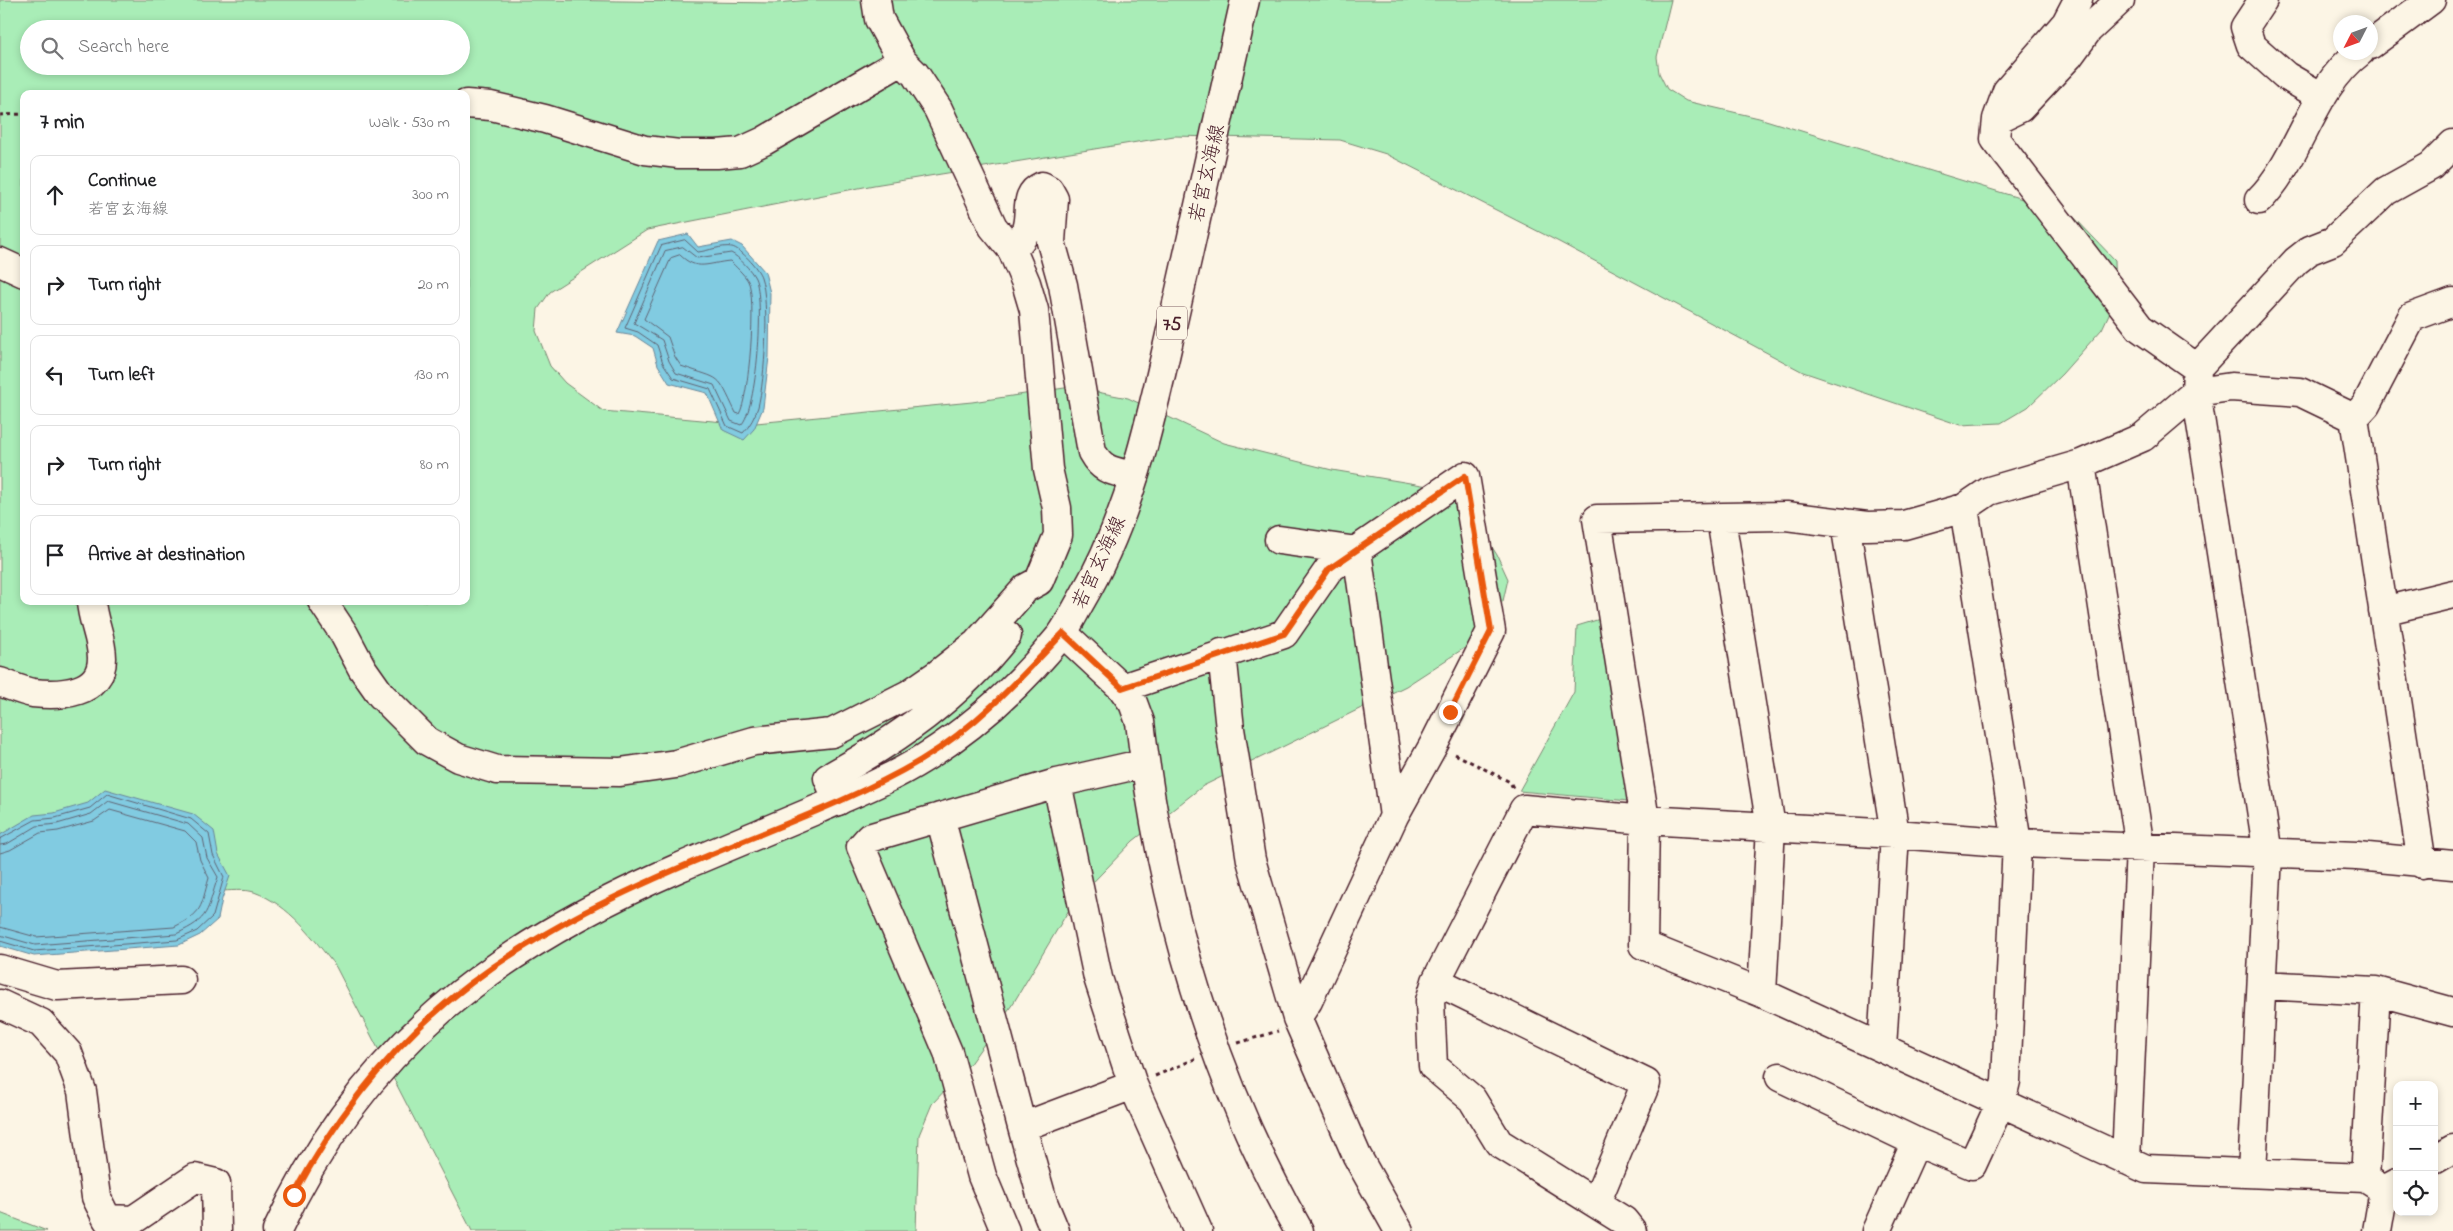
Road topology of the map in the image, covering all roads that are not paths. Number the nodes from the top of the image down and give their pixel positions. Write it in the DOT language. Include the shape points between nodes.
graph roads {
  1 [pos="876,0"];
  2 [pos="1245,0"];
  3 [pos="2078,0"];
  4 [pos="2120,0"];
  5 [pos="2263,0"];
  6 [pos="2431,0"];
  7 [pos="2378,39"];
  8 [pos="2350,60"];
  9 [pos="902,61"];
  10 [pos="2322,97"];
  11 [pos="470,104"];
  12 [pos="1997,119"];
  13 [pos="2453,144"];
  14 [pos="2259,200"];
  15 [pos="1012,250"];
  16 [pos="0,262"];
  17 [pos="20,271"];
  18 [pos="2453,302"];
  19 [pos="2196,380"];
  20 [pos="2354,418"];
  21 [pos="2081,464"];
  22 [pos="1134,476"];
  23 [pos="1964,508"];
  24 [pos="1721,518"];
  25 [pos="1845,522"];
  26 [pos="1279,540"];
  27 [pos="1357,551"];
  28 [pos="1039,581"];
  29 [pos="2453,594"];
  30 [pos="91,605"];
  31 [pos="325,605"];
  32 [pos="2383,611"];
  33 [pos="1063,633"];
  34 [pos="1222,653"];
  35 [pos="0,682"];
  36 [pos="1122,688"];
  37 [pos="1145,763"];
  38 [pos="1057,783"];
  39 [pos="838,801"];
  40 [pos="1394,816"];
  41 [pos="940,817"];
  42 [pos="1645,820"];
  43 [pos="1771,827"];
  44 [pos="1894,834"];
  45 [pos="2017,843"];
  46 [pos="2140,848"];
  47 [pos="2268,854"];
  48 [pos="2422,864"];
  49 [pos="2453,865"];
  50 [pos="0,969"];
  51 [pos="181,980"];
  52 [pos="1436,981"];
  53 [pos="2263,985"];
  54 [pos="2376,991"];
  55 [pos="1762,993"];
  56 [pos="0,1004"];
  57 [pos="2453,1012"];
  58 [pos="1298,1021"];
  59 [pos="1882,1048"];
  60 [pos="1780,1077"];
  61 [pos="1134,1086"];
  62 [pos="2001,1102"];
  63 [pos="1022,1127"];
  64 [pos="1916,1142"];
  65 [pos="2453,1149"];
  66 [pos="2438,1158"];
  67 [pos="2126,1160"];
  68 [pos="2252,1173"];
  69 [pos="2382,1184"];
  70 [pos="1596,1203"];
  71 [pos="217,1231"];
  72 [pos="277,1231"];
  73 [pos="1005,1231"];
  74 [pos="1055,1231"];
  75 [pos="1198,1231"];
  76 [pos="1299,1231"];
  77 [pos="1399,1231"];
  78 [pos="1632,1231"];
  79 [pos="1876,1231"];
  80 [pos="2377,1231"];
  1 -- 9 [label="street" via="879,19"];
  2 -- 22 [label="street, 若宮玄海線 / 75" via="1149,428"];
  3 -- 12 [label="street" via="2066,23 2007,91"];
  4 -- 12 [label="street" via="2088,30 2069,56 2020,108"];
  5 -- 10 [label="street" via="2245,27 2251,45 2286,76"];
  6 -- 7 [label="street"];
  8 -- 10 [label="street"];
  9 -- 11 [label="street" via="740,152 678,154 645,150 544,119"];
  9 -- 15 [label="street" via="915,74 938,109 993,227"];
  10 -- 14 [label="street" via="2275,184"];
  12 -- 19 [label="street" via="1995,139 2140,328"];
  13 -- 19 [label="street" via="2431,166 2386,191 2333,241 2310,250 2296,261"];
  15 -- 22 [label="street" via="1022,240 1027,226 1033,190 1042,186 1054,199 1051,242 1063,285 1092,452 1098,464"];
  15 -- 28 [label="street" via="1034,310 1048,469 1057,508 1058,535"];
  16 -- 17 [label="street"];
  18 -- 20 [label="street" via="2412,317 2366,405"];
  19 -- 20 [label="street" via="2231,387 2300,392"];
  19 -- 21 [label="street" via="2143,437"];
  19 -- 47 [label="street"];
  20 -- 32 [label="street"];
  21 -- 23 [label="street" via="1989,491"];
  21 -- 46 [label="street"];
  22 -- 33 [label="street, 若宮玄海線 / 75" via="1097,573"];
  23 -- 25 [label="street" via="1904,524 1867,526"];
  23 -- 45 [label="street"];
  24 -- 25 [label="street" via="1786,516"];
  24 -- 42 [label="street" via="1597,519"];
  24 -- 43 [label="street"];
  25 -- 44 [label="street"];
  26 -- 27 [label="street"];
  27 -- 34 [label="street" via="1329,569 1284,634"];
  27 -- 40 [label="street"];
  27 -- 40 [label="street" via="1465,476 1491,631"];
  28 -- 31 [label="street" via="1026,588 976,644 938,674 909,694 832,733 754,741 676,764 620,772 497,770 458,758 428,741 381,695"];
  28 -- 39 [label="street" via="1020,619 997,648 938,708 879,750 828,778"];
  29 -- 32 [label="street"];
  30 -- 35 [label="street" via="102,657 98,678 72,693 55,694 32,693"];
  32 -- 48 [label="street"];
  33 -- 36 [label="street"];
  33 -- 39 [label="street, 若宮玄海線 / 75" via="995,703 951,739 890,777"];
  34 -- 36 [label="street"];
  34 -- 58 [label="street" via="1230,729 1251,860"];
  36 -- 37 [label="street" via="1133,703 1140,722"];
  37 -- 38 [label="street"];
  37 -- 76 [label="street" via="1166,881 1187,965 1216,1050 1264,1168"];
  38 -- 41 [label="street"];
  38 -- 61 [label="street" via="1098,978"];
  39 -- 72 [label="street, 若宮玄海線 / 75" via="673,870 560,926 471,983 386,1062 353,1101 316,1155"];
  40 -- 58 [label="street"];
  41 -- 63 [label="street"];
  41 -- 73 [label="street" via="869,838 861,847 948,1052 982,1176"];
  42 -- 43 [label="street"];
  42 -- 52 [label="street" via="1524,809"];
  42 -- 55 [label="street" via="1643,944"];
  43 -- 44 [label="street"];
  43 -- 55 [label="street"];
  44 -- 45 [label="street"];
  44 -- 59 [label="street"];
  45 -- 46 [label="street"];
  45 -- 62 [label="street" via="2006,1081"];
  46 -- 47 [label="street"];
  46 -- 67 [label="street"];
  47 -- 48 [label="street" via="2357,856"];
  47 -- 53 [label="street"];
  48 -- 49 [label="street"];
  50 -- 51 [label="street" via="57,986"];
  52 -- 70 [label="street" via="1430,1001 1433,1066 1472,1099 1499,1143"];
  52 -- 70 [label="street" via="1646,1083"];
  53 -- 54 [label="street"];
  53 -- 68 [label="street"];
  54 -- 57 [label="street"];
  54 -- 69 [label="street"];
  55 -- 59 [label="street"];
  56 -- 71 [label="street" via="41,1023 68,1054 82,1091 96,1197 107,1219 133,1220 195,1178 216,1183"];
  58 -- 77 [label="street" via="1357,1156"];
  59 -- 62 [label="street"];
  60 -- 64 [label="street"];
  61 -- 63 [label="street"];
  61 -- 75 [label="street"];
  62 -- 64 [label="street" via="1972,1165"];
  62 -- 67 [label="street"];
  63 -- 74 [label="street"];
  64 -- 79 [label="street"];
  65 -- 66 [label="street"];
  67 -- 68 [label="street" via="2146,1169"];
  68 -- 69 [label="street"];
  69 -- 80 [label="street"];
  70 -- 78 [label="street" via="1624,1221"];
}
